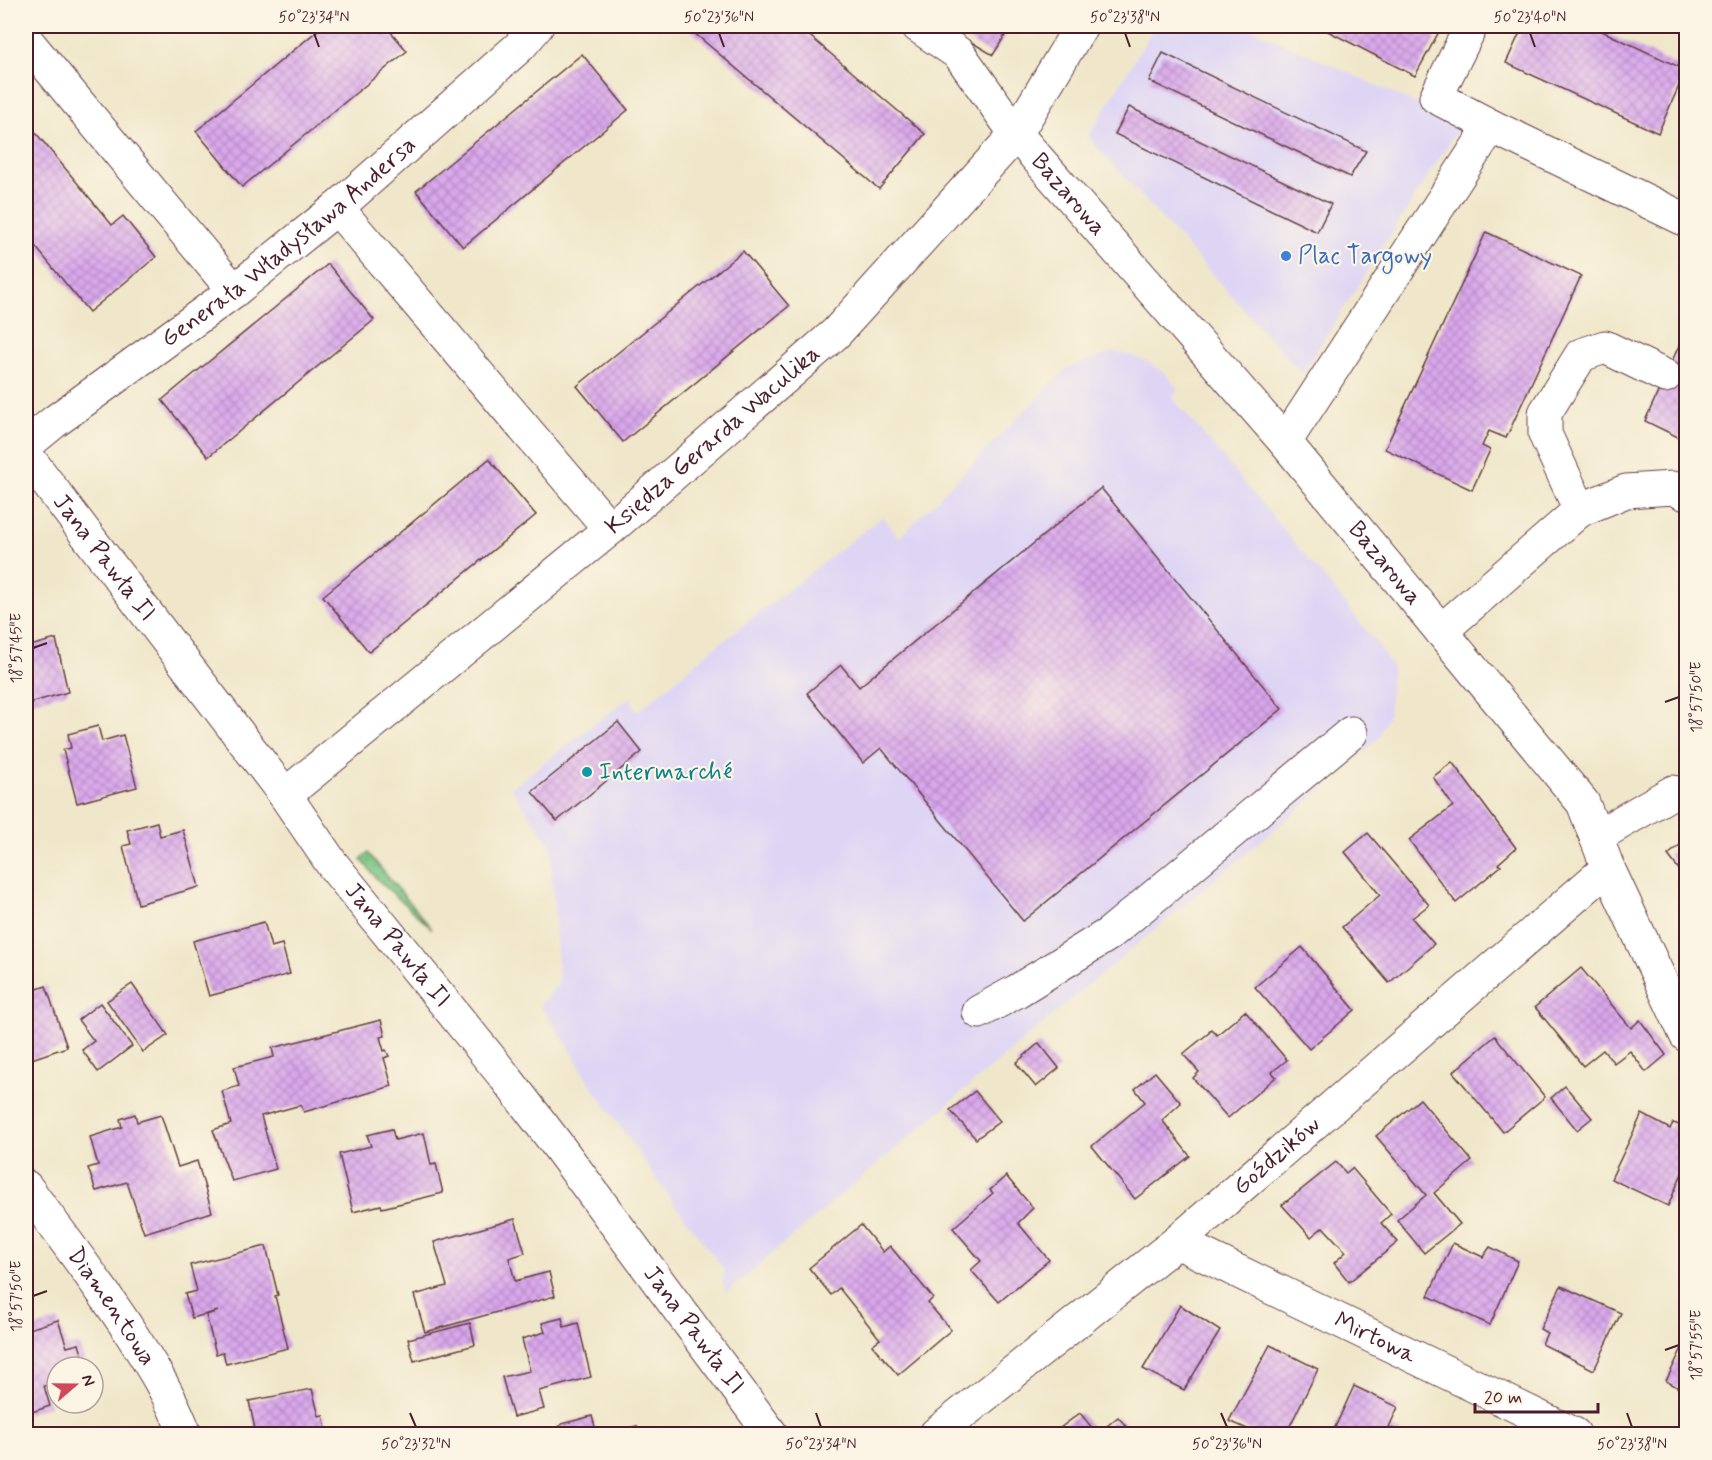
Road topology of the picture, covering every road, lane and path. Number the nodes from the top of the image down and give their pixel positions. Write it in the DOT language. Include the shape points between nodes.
graph roads {
  1 [pos="537,26"];
  2 [pos="918,26"];
  3 [pos="1081,26"];
  4 [pos="1471,26"];
  5 [pos="26,40"];
  6 [pos="1491,126"];
  7 [pos="1016,134"];
  8 [pos="336,208"];
  9 [pos="1686,220"];
  10 [pos="234,291"];
  11 [pos="1665,376"];
  12 [pos="1285,442"];
  13 [pos="26,445"];
  14 [pos="26,455"];
  15 [pos="1686,494"];
  16 [pos="1580,510"];
  17 [pos="609,529"];
  18 [pos="1441,631"];
  19 [pos="1351,733"];
  20 [pos="285,795"];
  21 [pos="1686,795"];
  22 [pos="1596,837"];
  23 [pos="1608,868"];
  24 [pos="979,1012"];
  25 [pos="1686,1035"];
  26 [pos="26,1187"];
  27 [pos="1177,1242"];
  28 [pos="184,1434"];
  29 [pos="771,1434"];
  30 [pos="936,1434"];
  31 [pos="1574,1434"];
  1 -- 8 [label="street, Generała Władysława Andersa" via="520,46"];
  2 -- 7 [label="street, Bazarowa" via="959,54"];
  3 -- 7 [label="street, Księdza Gerarda Waculika"];
  4 -- 6 [label="street" via="1436,97"];
  5 -- 10 [label="street"];
  6 -- 9 [label="street"];
  6 -- 12 [label="street"];
  7 -- 12 [label="street, Bazarowa"];
  7 -- 17 [label="street, Księdza Gerarda Waculika" via="836,333"];
  8 -- 10 [label="street, Generała Władysława Andersa"];
  8 -- 17 [label="street"];
  10 -- 13 [label="street, Generała Władysława Andersa"];
  11 -- 16 [label="street" via="1605,347 1581,355 1545,413 1545,434"];
  12 -- 18 [label="street, Bazarowa"];
  14 -- 20 [label="street, Jana Pawła II"];
  15 -- 16 [label="street" via="1673,488 1626,491"];
  16 -- 18 [label="street"];
  17 -- 20 [label="street, Księdza Gerarda Waculika"];
  18 -- 22 [label="street, Bazarowa" via="1583,803"];
  19 -- 24 [label="street" via="1109,934"];
  20 -- 29 [label="street, Jana Pawła II" via="332,864 540,1123"];
  21 -- 22 [label="street" via="1673,792"];
  22 -- 23 [label="street, Bazarowa"];
  23 -- 25 [label="street, Bazarowa"];
  23 -- 27 [label="street, Goździków"];
  26 -- 28 [label="street, Diamentowa" via="154,1369"];
  27 -- 30 [label="street, Goździków"];
  27 -- 31 [label="street, Mirtowa"];
}
